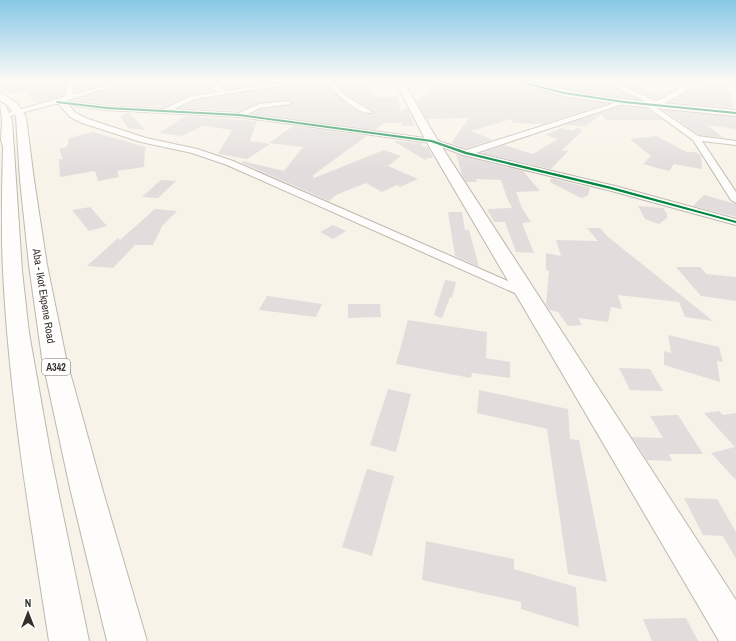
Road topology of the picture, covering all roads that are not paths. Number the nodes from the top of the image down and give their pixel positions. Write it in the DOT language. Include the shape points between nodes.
graph roads {
  1 [pos="70,111"];
  2 [pos="163,111"];
  3 [pos="246,111"];
  4 [pos="415,111"];
  5 [pos="596,111"];
  6 [pos="662,111"];
  7 [pos="717,111"];
  8 [pos="8,112"];
  9 [pos="193,112"];
  10 [pos="736,113"];
  11 [pos="239,115"];
  12 [pos="696,138"];
  13 [pos="432,141"];
  14 [pos="736,143"];
  15 [pos="466,153"];
  16 [pos="736,200"];
  17 [pos="736,222"];
  18 [pos="5,265"];
  19 [pos="528,296"];
  20 [pos="733,625"];
  21 [pos="69,641"];
  22 [pos="127,641"];
  1 -- 19 [label="street" via="85,121 230,163"];
  2 -- 9 [label="street"];
  3 -- 11 [label="street"];
  4 -- 13 [label="main road"];
  5 -- 15 [label="street"];
  6 -- 12 [label="street"];
  7 -- 10 [label="main road"];
  8 -- 18 [label="highway" via="5,140 9,147"];
  8 -- 22 [label="highway, Aba - Ikot Ekpene Road / A342" via="27,180 54,358"];
  9 -- 11 [label="street"];
  11 -- 13 [label="street"];
  12 -- 14 [label="street"];
  12 -- 16 [label="street"];
  13 -- 15 [label="street"];
  13 -- 19 [label="main road"];
  15 -- 17 [label="street"];
  18 -- 21 [label="highway"];
  19 -- 20 [label="main road"];
}
